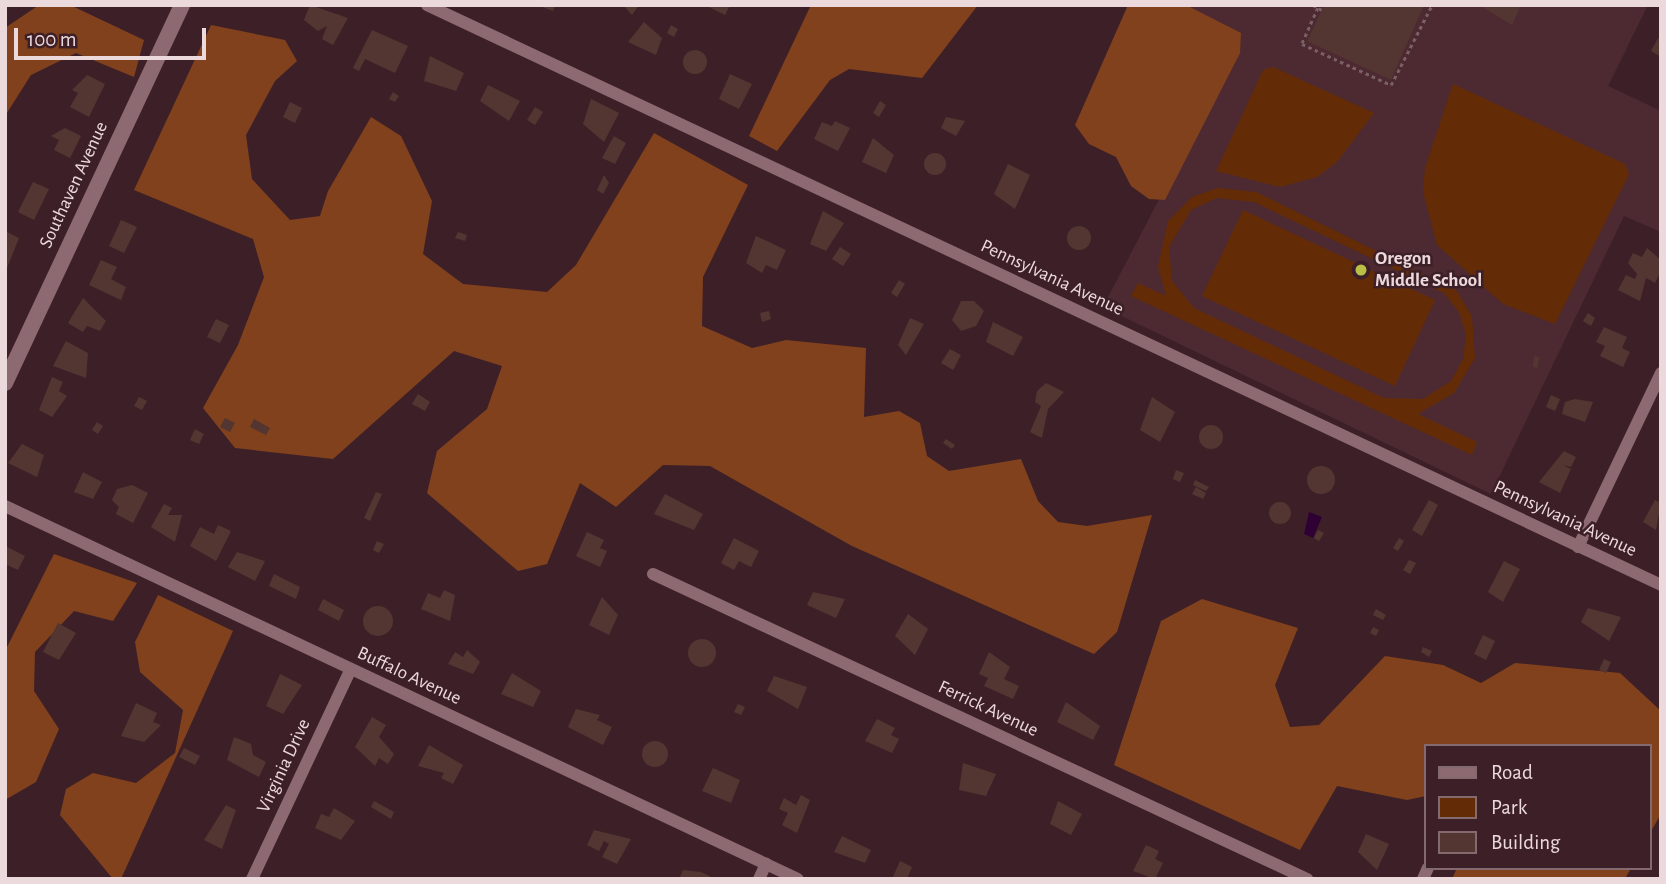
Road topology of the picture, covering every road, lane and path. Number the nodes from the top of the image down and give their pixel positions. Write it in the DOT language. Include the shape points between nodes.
graph roads {
  1 [pos="181,5"];
  2 [pos="427,5"];
  3 [pos="1313,5"];
  4 [pos="1432,5"];
  5 [pos="1661,373"];
  6 [pos="5,383"];
  7 [pos="5,506"];
  8 [pos="1578,547"];
  9 [pos="653,574"];
  10 [pos="1661,585"];
  11 [pos="351,669"];
  12 [pos="766,864"];
  13 [pos="252,879"];
  14 [pos="759,879"];
  15 [pos="798,879"];
  16 [pos="1307,879"];
  1 -- 6 [label="street, Southaven Avenue"];
  2 -- 8 [label="street, Pennsylvania Avenue"];
  3 -- 4 [label="path" via="1320,9 1302,44 1391,85"];
  5 -- 8 [label="street"];
  7 -- 11 [label="street, Buffalo Avenue"];
  8 -- 10 [label="street, Pennsylvania Avenue"];
  9 -- 16 [label="street, Ferrick Avenue"];
  11 -- 12 [label="street, Buffalo Avenue"];
  11 -- 13 [label="street, Virginia Drive"];
  12 -- 14 [label="street"];
  12 -- 15 [label="street, Buffalo Avenue"];
}
